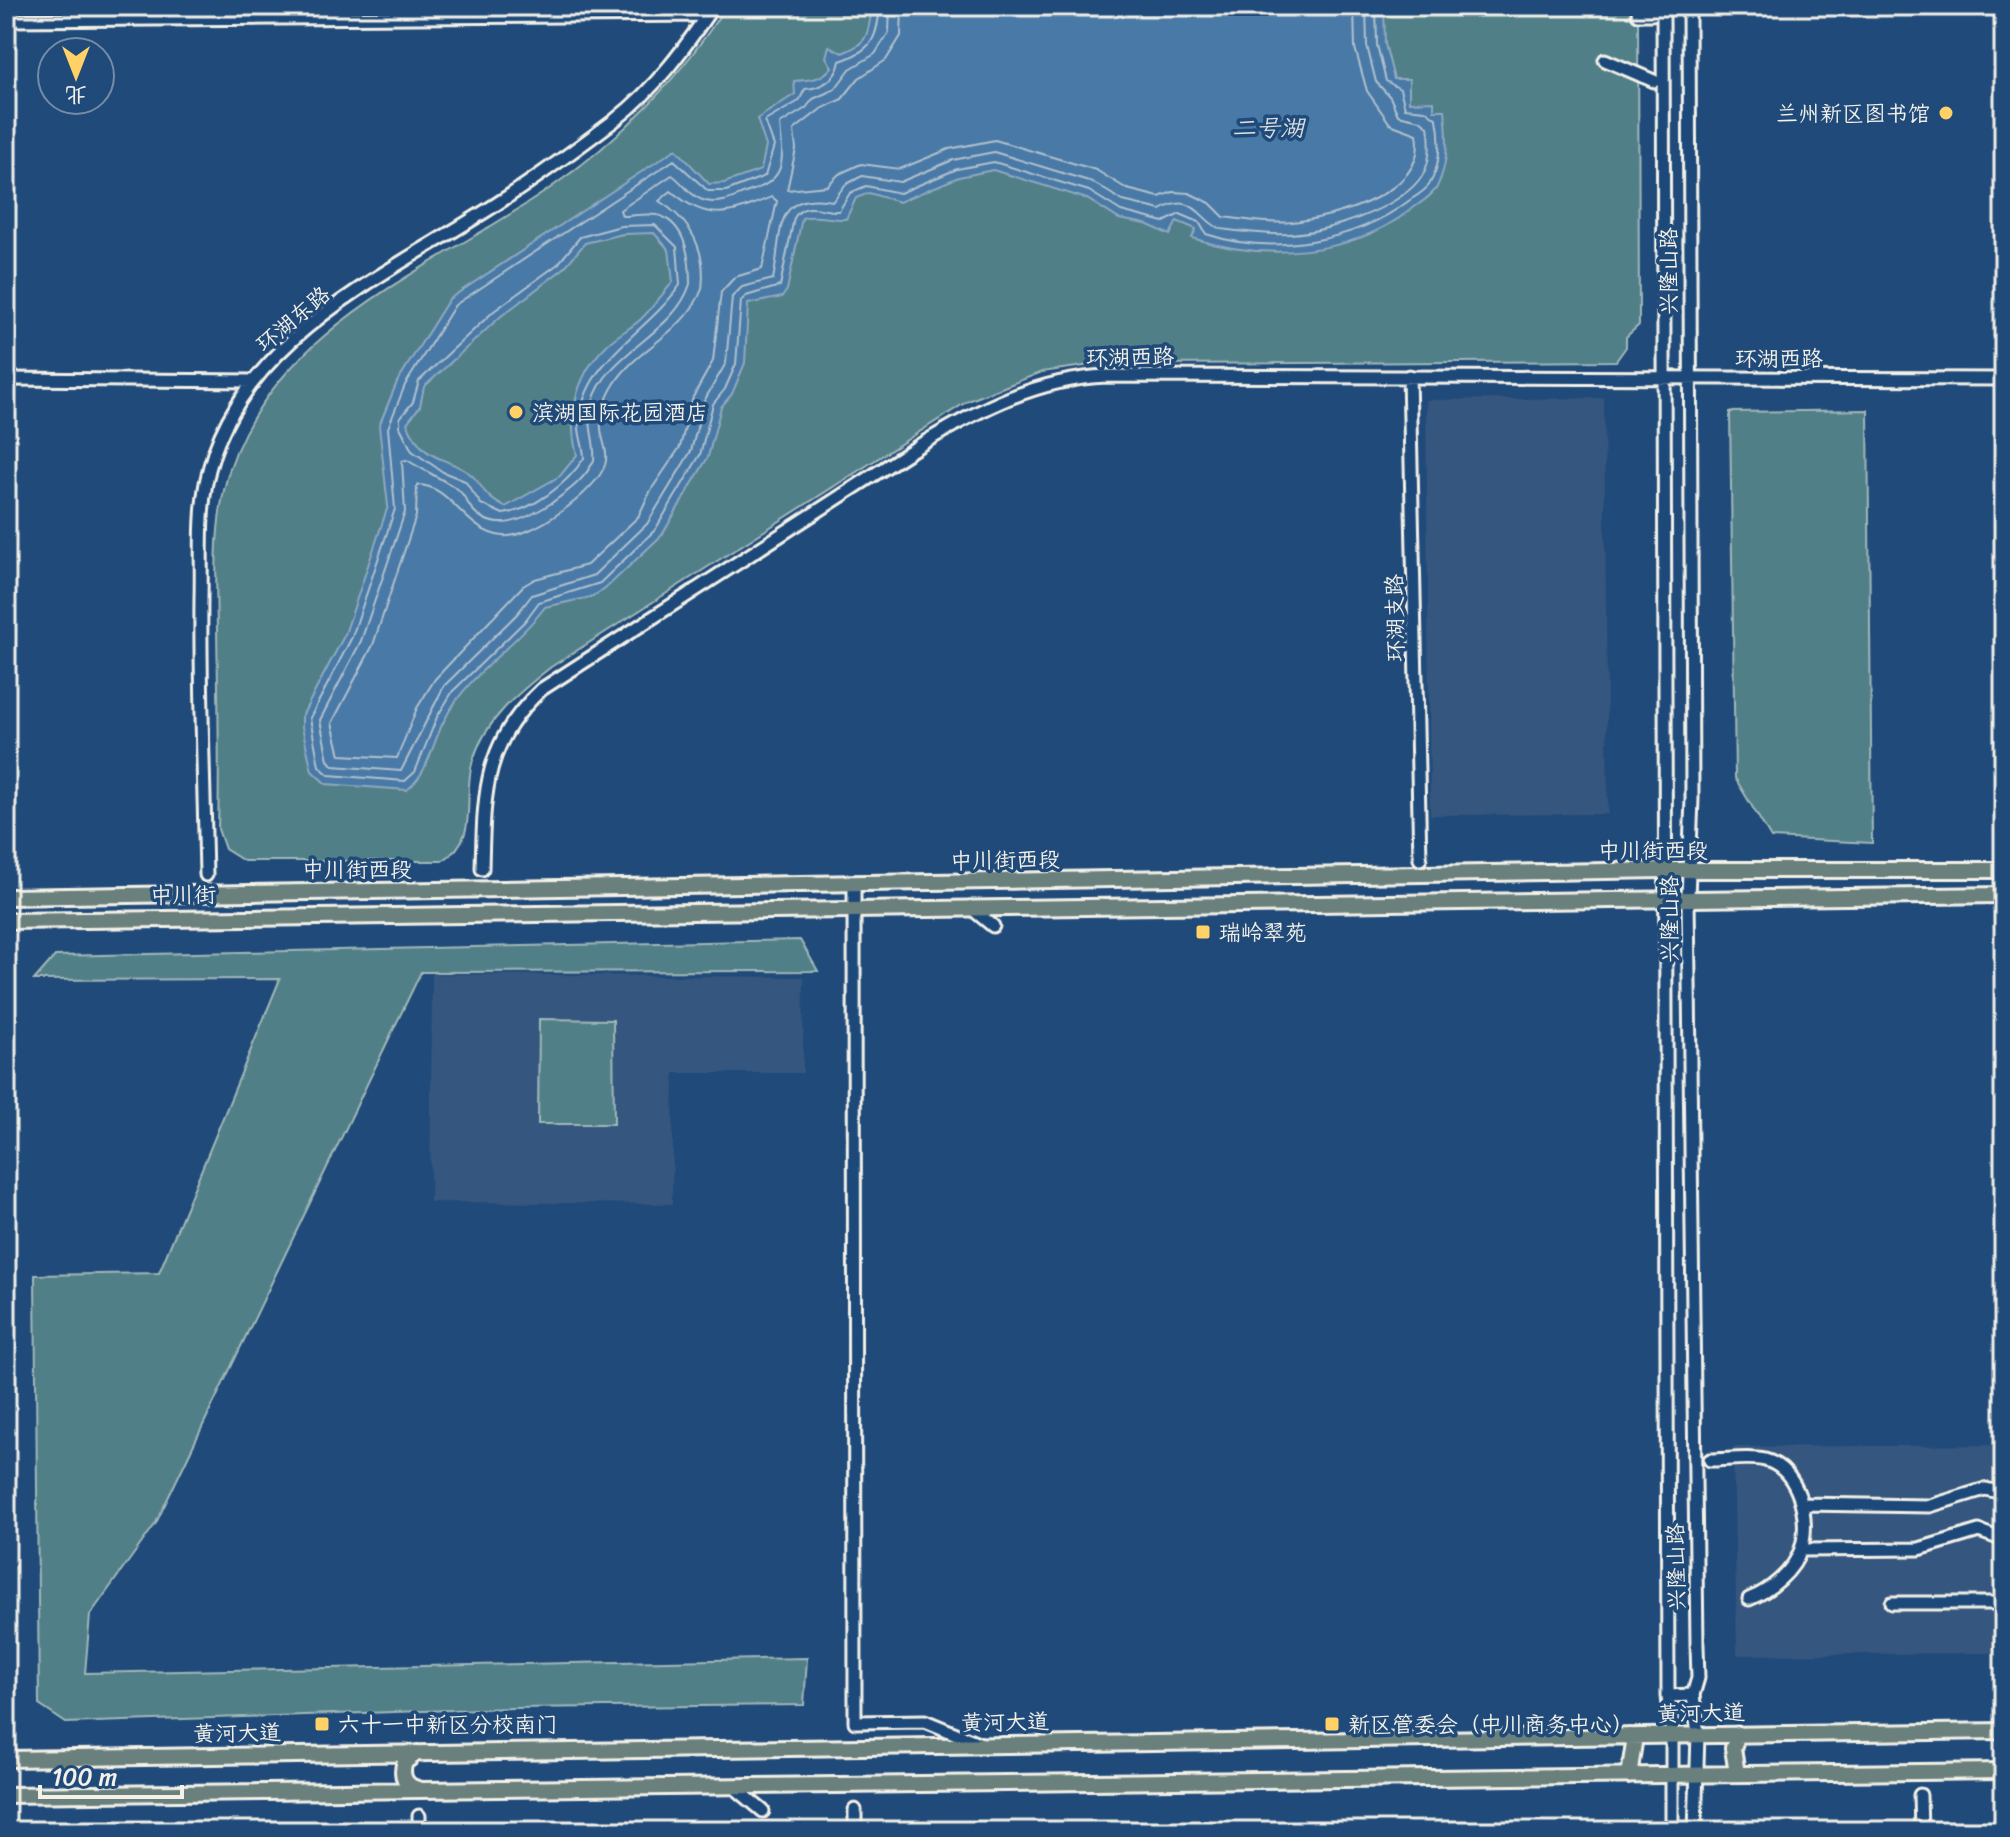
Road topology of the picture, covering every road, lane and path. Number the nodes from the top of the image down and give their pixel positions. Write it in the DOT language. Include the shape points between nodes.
graph roads {
  1 [pos="1663,6"];
  2 [pos="1689,6"];
  3 [pos="710,10"];
  4 [pos="481,11"];
  5 [pos="263,12"];
  6 [pos="1638,14"];
  7 [pos="1652,14"];
  8 [pos="6,20"];
  9 [pos="1605,60"];
  10 [pos="1654,81"];
  11 [pos="1409,376"];
  12 [pos="1662,377"];
  13 [pos="1688,377"];
  14 [pos="6,379"];
  15 [pos="2004,379"];
  16 [pos="254,381"];
  17 [pos="1420,859"];
  18 [pos="482,869"];
  19 [pos="1666,870"];
  20 [pos="2004,870"];
  21 [pos="1742,872"];
  22 [pos="1689,873"];
  23 [pos="206,875"];
  24 [pos="854,884"];
  25 [pos="2004,895"];
  26 [pos="6,897"];
  27 [pos="1666,897"];
  28 [pos="1688,897"];
  29 [pos="1741,897"];
  30 [pos="969,907"];
  31 [pos="854,908"];
  32 [pos="361,915"];
  33 [pos="6,921"];
  34 [pos="993,926"];
  35 [pos="1710,1460"];
  36 [pos="2004,1493"];
  37 [pos="1802,1504"];
  38 [pos="2004,1540"];
  39 [pos="1801,1550"];
  40 [pos="1749,1599"];
  41 [pos="1892,1603"];
  42 [pos="2004,1603"];
  43 [pos="1693,1695"];
  44 [pos="1668,1696"];
  45 [pos="2004,1731"];
  46 [pos="1698,1734"];
  47 [pos="1738,1734"];
  48 [pos="1672,1735"];
  49 [pos="1629,1736"];
  50 [pos="981,1745"];
  51 [pos="421,1753"];
  52 [pos="6,1759"];
  53 [pos="2004,1771"];
  54 [pos="1698,1774"];
  55 [pos="1737,1774"];
  56 [pos="1673,1775"];
  57 [pos="1629,1776"];
  58 [pos="733,1786"];
  59 [pos="421,1790"];
  60 [pos="6,1795"];
  61 [pos="1920,1795"];
  62 [pos="855,1810"];
  63 [pos="763,1811"];
  64 [pos="419,1816"];
  65 [pos="1672,1825"];
  66 [pos="1696,1825"];
  67 [pos="419,1831"];
  68 [pos="855,1831"];
  69 [pos="1921,1831"];
  1 -- 12 [label="street, 兴隆山路"];
  2 -- 13 [label="street, 兴隆山路"];
  3 -- 4 [label="street"];
  3 -- 16 [label="street, 环湖东路" via="662,77 617,118 336,308 277,353"];
  4 -- 5 [label="street"];
  5 -- 8 [label="street"];
  6 -- 7 [label="street"];
  9 -- 10 [label="street"];
  11 -- 12 [label="street, 环湖西路"];
  11 -- 17 [label="street, 环湖支路"];
  11 -- 18 [label="street, 环湖西路" via="1089,377 1026,391 969,415 584,661 523,707 489,767"];
  12 -- 13 [label="street, 环湖西路"];
  12 -- 19 [label="street, 兴隆山路"];
  13 -- 15 [label="street, 环湖西路"];
  13 -- 22 [label="street, 兴隆山路"];
  14 -- 16 [label="street"];
  16 -- 23 [label="street, 环湖东路" via="234,408 206,484 200,646"];
  19 -- 22 [label="main road, 中川街西段"];
  19 -- 24 [label="main road, 中川街西段"];
  19 -- 27 [label="street, 兴隆山路"];
  20 -- 21 [label="main road, 中川街西段"];
  21 -- 22 [label="main road, 中川街西段"];
  21 -- 29 [label="main road" via="1735,888"];
  22 -- 28 [label="street, 兴隆山路"];
  24 -- 26 [label="main road, 中川街西段"];
  24 -- 31 [label="street"];
  25 -- 29 [label="main road, 中川街西段"];
  27 -- 28 [label="main road, 中川街西段"];
  27 -- 30 [label="main road, 中川街西段"];
  27 -- 44 [label="street, 兴隆山路"];
  28 -- 29 [label="main road, 中川街西段"];
  28 -- 43 [label="street, 兴隆山路" via="1698,1678"];
  30 -- 31 [label="main road, 中川街西段"];
  30 -- 34 [label="street"];
  31 -- 32 [label="main road, 中川街西段"];
  31 -- 50 [label="street" via="855,1722 925,1721"];
  32 -- 33 [label="main road, 中川街"];
  35 -- 37 [label="street" via="1766,1460 1793,1482"];
  36 -- 37 [label="street" via="1985,1489 1930,1506"];
  37 -- 39 [label="street"];
  38 -- 39 [label="street" via="1979,1531 1919,1549"];
  39 -- 40 [label="street" via="1784,1576"];
  41 -- 42 [label="street"];
  43 -- 44 [label="street"];
  43 -- 46 [label="street, 兴隆山路"];
  44 -- 48 [label="street, 兴隆山路"];
  45 -- 47 [label="main road, 黄河大道"];
  46 -- 47 [label="main road, 黄河大道"];
  46 -- 48 [label="main road, 黄河大道"];
  46 -- 54 [label="street, 兴隆山路"];
  47 -- 55 [label="main road" via="1733,1748"];
  48 -- 49 [label="main road, 黄河大道"];
  48 -- 56 [label="street, 兴隆山路"];
  49 -- 50 [label="main road, 黄河大道"];
  49 -- 57 [label="main road" via="1634,1755"];
  50 -- 51 [label="main road, 黄河大道"];
  51 -- 52 [label="main road, 黄河大道"];
  51 -- 59 [label="main road" via="409,1757 403,1768 409,1786"];
  53 -- 55 [label="main road"];
  54 -- 55 [label="main road"];
  54 -- 56 [label="main road"];
  54 -- 66 [label="street, 兴隆山路"];
  56 -- 57 [label="main road"];
  56 -- 65 [label="street, 兴隆山路"];
  57 -- 58 [label="main road"];
  58 -- 59 [label="main road"];
  58 -- 63 [label="street"];
  59 -- 60 [label="main road"];
  61 -- 69 [label="street"];
  62 -- 68 [label="street"];
  64 -- 67 [label="street"];
  65 -- 66 [label="street"];
}
